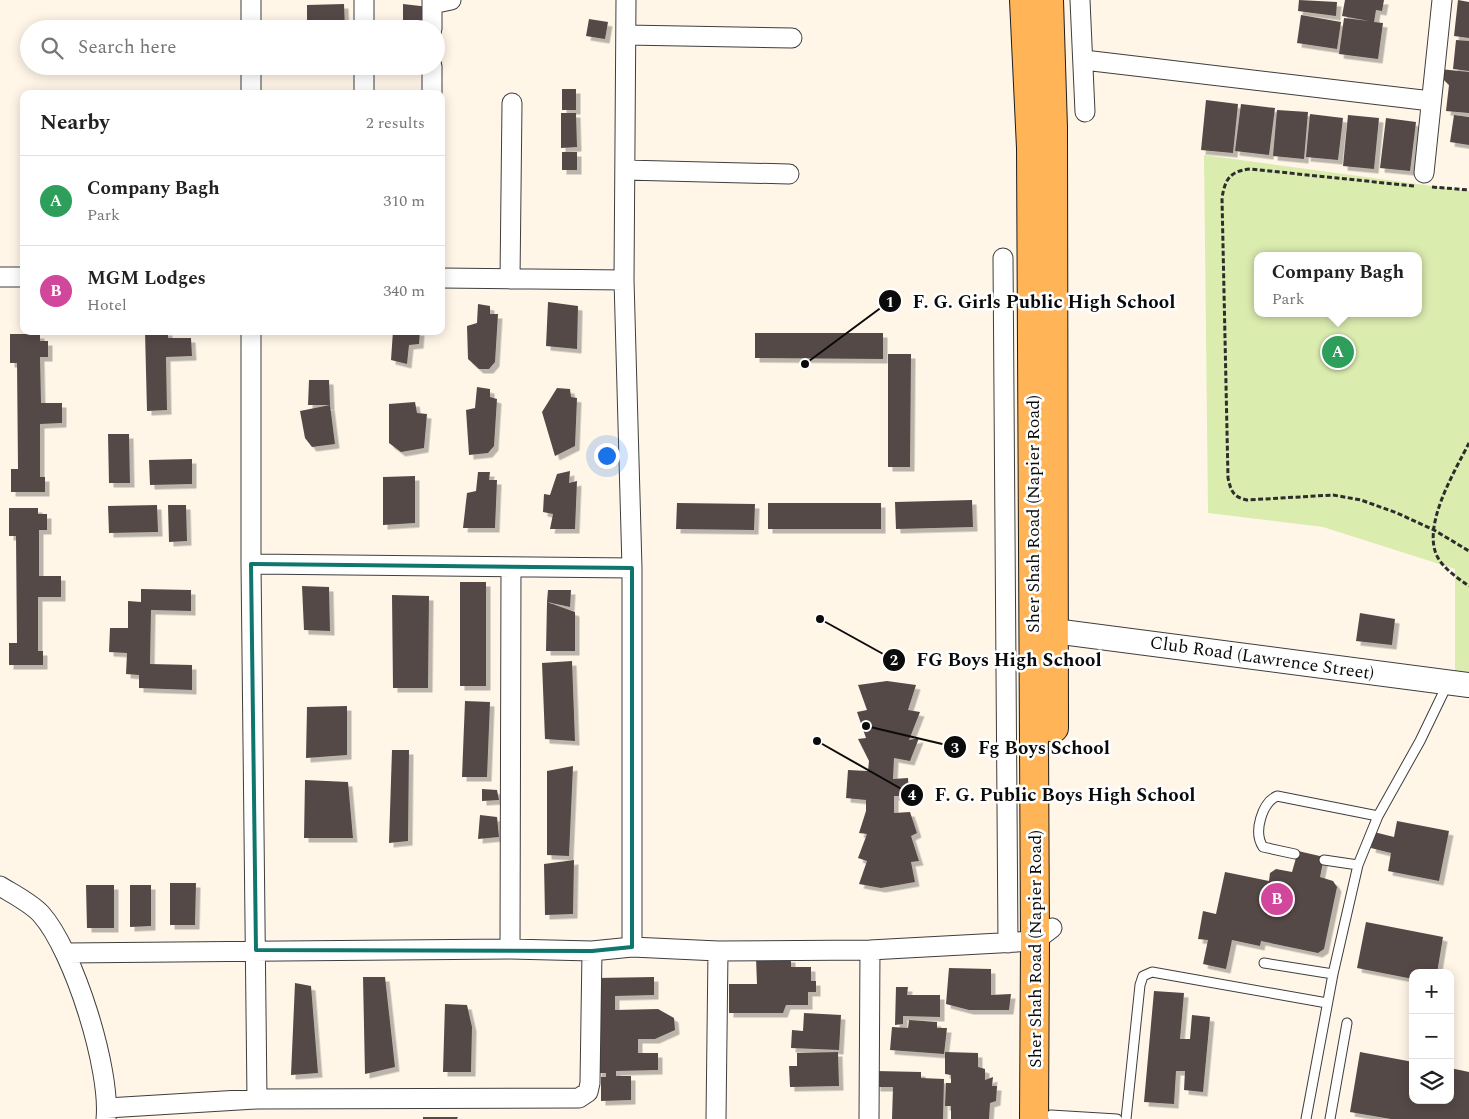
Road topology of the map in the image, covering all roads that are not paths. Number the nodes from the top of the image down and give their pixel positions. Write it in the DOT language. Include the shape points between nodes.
graph roads {
  1 [pos="251,0"];
  2 [pos="364,0"];
  3 [pos="451,0"];
  4 [pos="626,0"];
  5 [pos="1024,0"];
  6 [pos="1049,0"];
  7 [pos="1080,0"];
  8 [pos="1442,0"];
  9 [pos="432,2"];
  10 [pos="251,20"];
  11 [pos="364,20"];
  12 [pos="432,20"];
  13 [pos="626,35"];
  14 [pos="792,38"];
  15 [pos="1084,60"];
  16 [pos="251,75"];
  17 [pos="364,75"];
  18 [pos="432,75"];
  19 [pos="251,90"];
  20 [pos="364,90"];
  21 [pos="432,90"];
  22 [pos="1431,101"];
  23 [pos="512,103"];
  24 [pos="1085,112"];
  25 [pos="625,170"];
  26 [pos="789,174"];
  27 [pos="1423,182"];
  28 [pos="1003,258"];
  29 [pos="0,277"];
  30 [pos="20,277"];
  31 [pos="445,278"];
  32 [pos="510,279"];
  33 [pos="624,280"];
  34 [pos="251,335"];
  35 [pos="1003,353"];
  36 [pos="1032,355"];
  37 [pos="251,564"];
  38 [pos="511,567"];
  39 [pos="632,568"];
  40 [pos="1044,634"];
  41 [pos="1004,638"];
  42 [pos="1459,684"];
  43 [pos="1378,816"];
  44 [pos="1295,854"];
  45 [pos="1324,860"];
  46 [pos="1358,865"];
  47 [pos="0,886"];
  48 [pos="1044,934"];
  49 [pos="1008,944"];
  50 [pos="632,947"];
  51 [pos="510,949"];
  52 [pos="256,950"];
  53 [pos="870,950"];
  54 [pos="592,951"];
  55 [pos="718,951"];
  56 [pos="67,954"];
  57 [pos="1264,963"];
  58 [pos="1333,974"];
  59 [pos="1328,1003"];
  60 [pos="1347,1023"];
  61 [pos="257,1099"];
  62 [pos="106,1114"];
  63 [pos="1045,1118"];
  64 [pos="716,1119"];
  65 [pos="869,1119"];
  66 [pos="1117,1119"];
  67 [pos="1126,1119"];
  68 [pos="1306,1119"];
  69 [pos="1330,1119"];
  1 -- 10 [label="street"];
  2 -- 11 [label="street"];
  3 -- 9 [label="street"];
  4 -- 13 [label="street"];
  5 -- 36 [label="main road, Sher Shah Road (Napier Road)" via="1031,148"];
  6 -- 40 [label="main road, Sher Shah Road (Napier Road)" via="1053,128"];
  7 -- 15 [label="street"];
  8 -- 22 [label="street"];
  9 -- 12 [label="street"];
  13 -- 14 [label="street"];
  13 -- 25 [label="street"];
  15 -- 22 [label="street"];
  15 -- 24 [label="street"];
  16 -- 19 [label="street"];
  17 -- 20 [label="street"];
  18 -- 21 [label="street"];
  22 -- 27 [label="street"];
  23 -- 32 [label="street"];
  25 -- 26 [label="street"];
  25 -- 33 [label="street"];
  28 -- 35 [label="street"];
  29 -- 30 [label="street"];
  31 -- 32 [label="street"];
  32 -- 33 [label="street"];
  33 -- 39 [label="street"];
  34 -- 37 [label="street"];
  35 -- 36 [label="street"];
  35 -- 41 [label="street"];
  36 -- 40 [label="main road, Sher Shah Road (Napier Road)"];
  37 -- 38 [label="street"];
  37 -- 52 [label="street"];
  38 -- 39 [label="street"];
  38 -- 51 [label="street"];
  39 -- 50 [label="street"];
  40 -- 41 [label="street"];
  40 -- 42 [label="street, Club Road (Lawrence Street)"];
  40 -- 48 [label="main road, Sher Shah Road (Napier Road)"];
  41 -- 49 [label="street"];
  42 -- 43 [label="lane" via="1420,741"];
  43 -- 44 [label="lane" via="1277,796 1270,799 1260,821 1260,843 1263,847"];
  43 -- 46 [label="lane"];
  45 -- 46 [label="lane"];
  46 -- 58 [label="lane"];
  47 -- 56 [label="street" via="41,913"];
  48 -- 49 [label="street"];
  48 -- 63 [label="main road, Sher Shah Road (Napier Road)"];
  49 -- 53 [label="street"];
  50 -- 54 [label="street"];
  50 -- 55 [label="street"];
  51 -- 52 [label="street"];
  51 -- 54 [label="street"];
  52 -- 56 [label="street"];
  52 -- 61 [label="street"];
  53 -- 55 [label="street"];
  53 -- 65 [label="street"];
  54 -- 61 [label="street" via="590,1083 588,1092 579,1098"];
  55 -- 64 [label="street"];
  56 -- 62 [label="street" via="98,1045"];
  57 -- 58 [label="lane"];
  58 -- 59 [label="lane"];
  59 -- 67 [label="lane" via="1152,972 1143,976"];
  59 -- 68 [label="lane"];
  60 -- 69 [label="lane"];
  61 -- 62 [label="street"];
  63 -- 66 [label="lane"];
}
